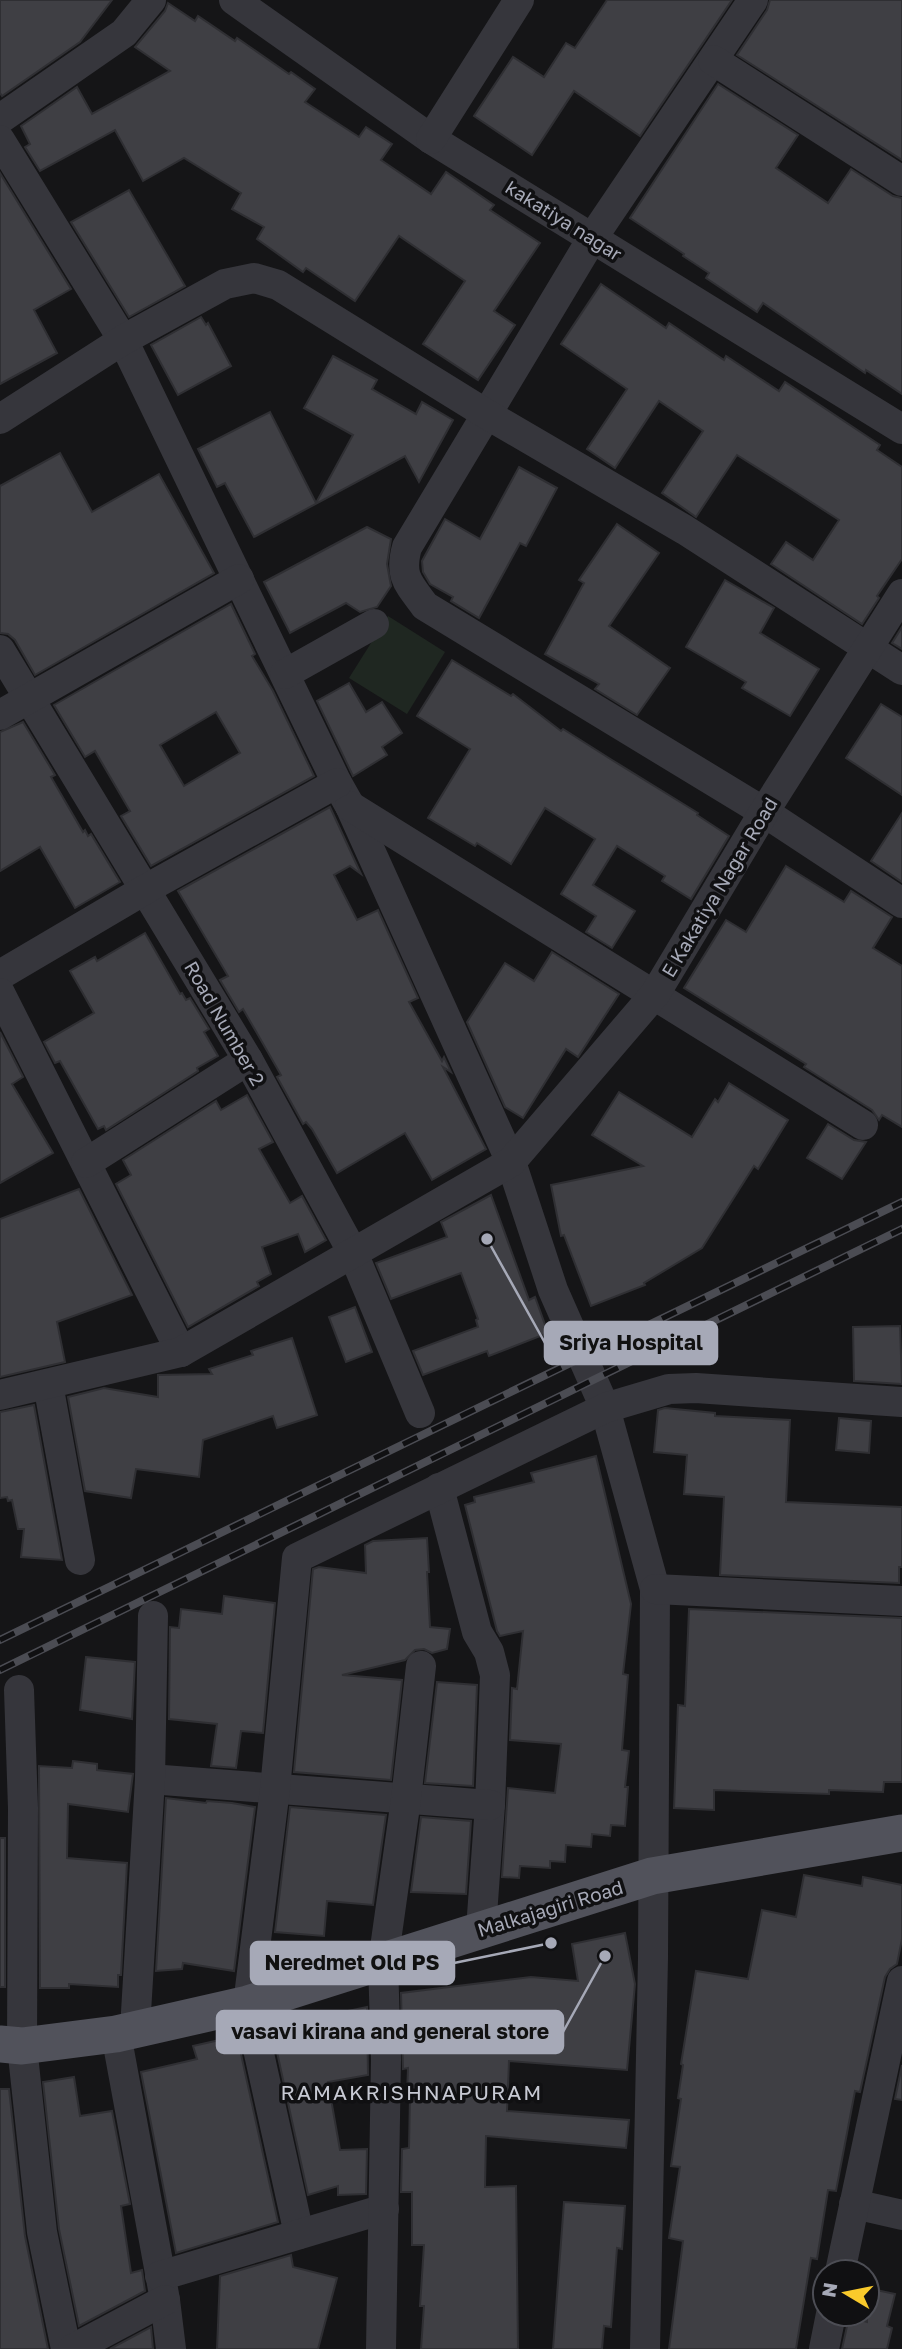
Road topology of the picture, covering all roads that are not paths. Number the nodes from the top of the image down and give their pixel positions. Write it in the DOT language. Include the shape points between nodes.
graph roads {
  1 [pos="151,0"];
  2 [pos="234,0"];
  3 [pos="519,0"];
  4 [pos="752,0"];
  5 [pos="713,60"];
  6 [pos="0,119"];
  7 [pos="431,139"];
  8 [pos="0,141"];
  9 [pos="902,181"];
  10 [pos="593,237"];
  11 [pos="123,340"];
  12 [pos="488,415"];
  13 [pos="0,419"];
  14 [pos="902,429"];
  15 [pos="239,579"];
  16 [pos="902,594"];
  17 [pos="374,624"];
  18 [pos="866,648"];
  19 [pos="0,650"];
  20 [pos="902,670"];
  21 [pos="285,674"];
  22 [pos="30,699"];
  23 [pos="0,715"];
  24 [pos="343,794"];
  25 [pos="764,812"];
  26 [pos="146,889"];
  27 [pos="902,903"];
  28 [pos="0,975"];
  29 [pos="0,993"];
  30 [pos="655,994"];
  31 [pos="248,1060"];
  32 [pos="863,1125"];
  33 [pos="511,1162"];
  34 [pos="86,1163"];
  35 [pos="353,1253"];
  36 [pos="181,1352"];
  37 [pos="48,1384"];
  38 [pos="0,1395"];
  39 [pos="902,1402"];
  40 [pos="605,1408"];
  41 [pos="420,1413"];
  42 [pos="439,1488"];
  43 [pos="80,1560"];
  44 [pos="655,1589"];
  45 [pos="902,1601"];
  46 [pos="153,1616"];
  47 [pos="421,1666"];
  48 [pos="19,1690"];
  49 [pos="150,1779"];
  50 [pos="275,1789"];
  51 [pos="406,1799"];
  52 [pos="490,1805"];
  53 [pos="902,1833"];
  54 [pos="652,1877"];
  55 [pos="481,1929"];
  56 [pos="383,1962"];
  57 [pos="900,1997"];
  58 [pos="248,2004"];
  59 [pos="126,2032"];
  60 [pos="11,2045"];
  61 [pos="854,2204"];
  62 [pos="384,2210"];
  63 [pos="902,2215"];
  64 [pos="299,2234"];
  65 [pos="843,2258"];
  66 [pos="162,2288"];
  67 [pos="828,2328"];
  68 [pos="380,2345"];
  69 [pos="66,2349"];
  70 [pos="73,2349"];
  71 [pos="171,2349"];
  72 [pos="645,2349"];
  73 [pos="824,2349"];
  1 -- 6 [label="street" via="124,33"];
  2 -- 7 [label="street, kakatiya nagar"];
  3 -- 7 [label="street"];
  4 -- 5 [label="street"];
  5 -- 9 [label="street"];
  5 -- 10 [label="street"];
  7 -- 10 [label="street, kakatiya nagar"];
  8 -- 11 [label="street"];
  10 -- 12 [label="street"];
  10 -- 14 [label="street, kakatiya nagar"];
  11 -- 12 [label="street" via="225,284 254,278 278,285"];
  11 -- 13 [label="street"];
  11 -- 15 [label="street"];
  12 -- 18 [label="street" via="685,530"];
  12 -- 25 [label="street" via="407,547 405,579 425,606"];
  15 -- 21 [label="street"];
  15 -- 22 [label="street"];
  16 -- 18 [label="street, E Kakatiya Nagar Road"];
  17 -- 21 [label="street"];
  18 -- 20 [label="street"];
  18 -- 25 [label="street, E Kakatiya Nagar Road"];
  19 -- 22 [label="street, Road Number 2"];
  21 -- 24 [label="street"];
  22 -- 23 [label="street"];
  22 -- 26 [label="street, Road Number 2"];
  24 -- 26 [label="street"];
  24 -- 30 [label="street"];
  24 -- 33 [label="street"];
  25 -- 27 [label="street"];
  25 -- 30 [label="street, E Kakatiya Nagar Road"];
  26 -- 28 [label="street"];
  26 -- 31 [label="street, Road Number 2"];
  29 -- 34 [label="street"];
  30 -- 32 [label="street"];
  30 -- 33 [label="street, E Kakatiya Nagar Road"];
  31 -- 34 [label="street"];
  31 -- 35 [label="street, Road Number 2"];
  33 -- 35 [label="street, E Kakatiya Nagar Road"];
  33 -- 40 [label="street" via="553,1290"];
  34 -- 36 [label="street"];
  35 -- 36 [label="street, E Kakatiya Nagar Road"];
  35 -- 41 [label="street, Road Number 2"];
  36 -- 37 [label="street, E Kakatiya Nagar Road"];
  37 -- 38 [label="street, E Kakatiya Nagar Road"];
  37 -- 43 [label="street"];
  39 -- 40 [label="street" via="696,1388 669,1389"];
  40 -- 42 [label="street"];
  40 -- 44 [label="street"];
  42 -- 50 [label="street" via="297,1558"];
  42 -- 52 [label="street" via="477,1632 495,1675"];
  44 -- 45 [label="street"];
  44 -- 54 [label="street"];
  46 -- 49 [label="street"];
  47 -- 51 [label="street"];
  48 -- 60 [label="street" via="23,1808"];
  49 -- 50 [label="street"];
  49 -- 59 [label="street"];
  50 -- 51 [label="street"];
  50 -- 58 [label="street"];
  51 -- 52 [label="street"];
  51 -- 56 [label="street"];
  52 -- 55 [label="street"];
  53 -- 54 [label="main road, Malkajagiri Road"];
  54 -- 55 [label="main road, Malkajagiri Road"];
  54 -- 72 [label="street"];
  55 -- 56 [label="main road, Malkajagiri Road"];
  56 -- 58 [label="main road, Malkajagiri Road"];
  56 -- 62 [label="street"];
  57 -- 61 [label="street"];
  58 -- 59 [label="main road, Malkajagiri Road"];
  58 -- 64 [label="street"];
  59 -- 60 [label="main road, Malkajagiri Road"];
  59 -- 66 [label="street"];
  60 -- 69 [label="street"];
  61 -- 63 [label="street"];
  61 -- 65 [label="street"];
  62 -- 64 [label="street"];
  62 -- 68 [label="street"];
  64 -- 66 [label="street"];
  66 -- 70 [label="street"];
  66 -- 71 [label="street"];
  67 -- 73 [label="street"];
}
